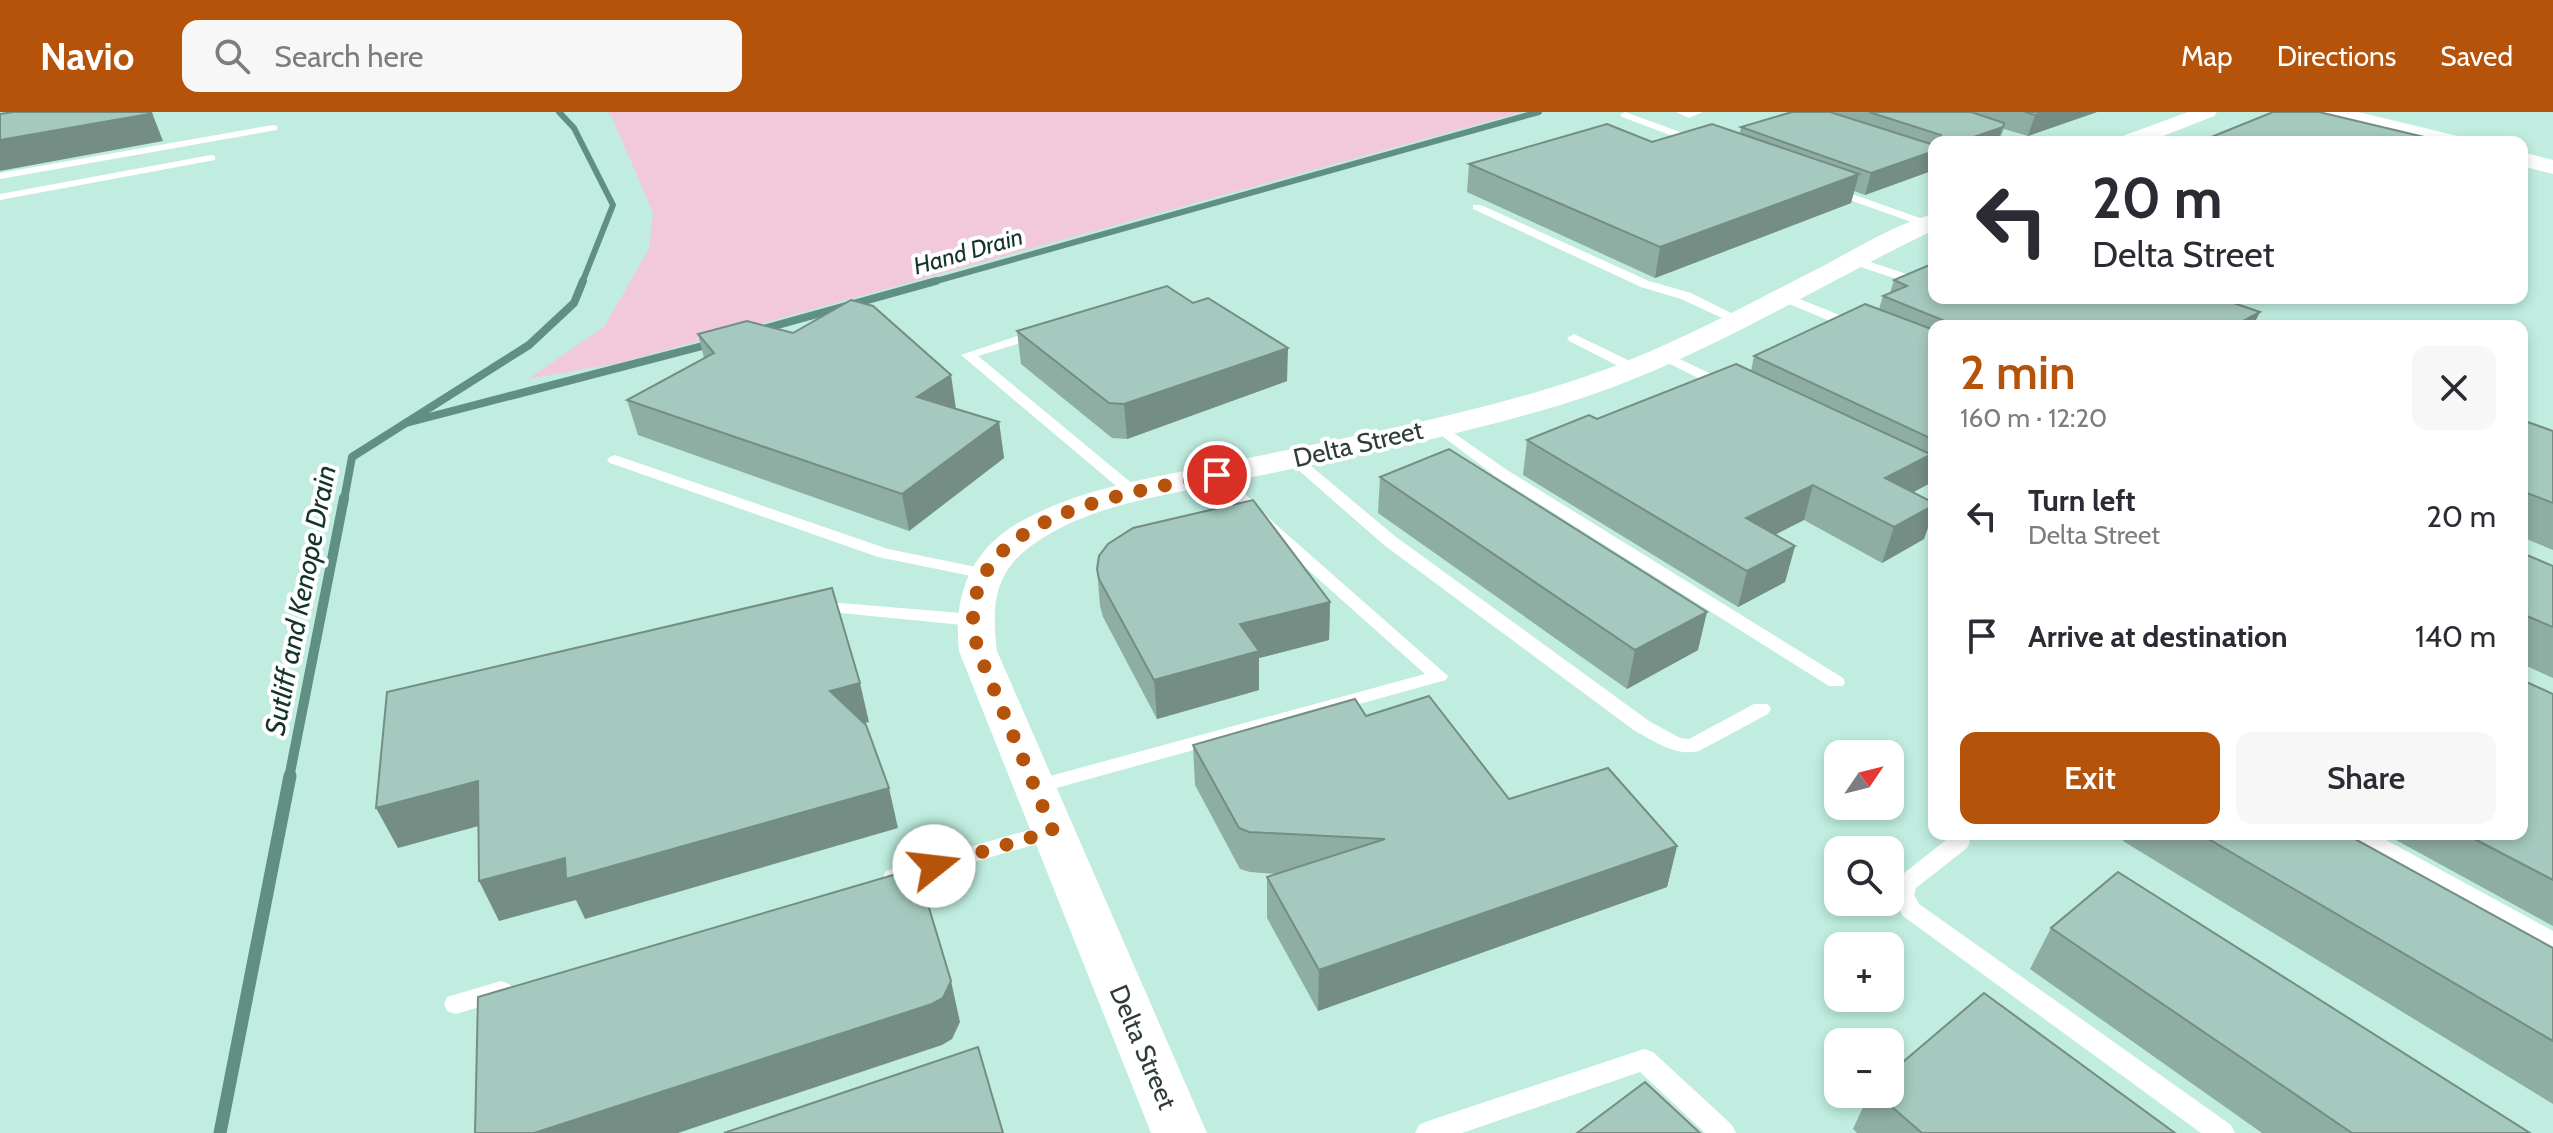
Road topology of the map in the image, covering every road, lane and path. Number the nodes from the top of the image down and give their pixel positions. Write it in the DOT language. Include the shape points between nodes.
graph roads {
  1 [pos="1681,112"];
  2 [pos="1698,112"];
  3 [pos="2207,112"];
  4 [pos="2333,112"];
  5 [pos="1625,115"];
  6 [pos="1963,127"];
  7 [pos="273,128"];
  8 [pos="1992,136"];
  9 [pos="2144,136"];
  10 [pos="2430,136"];
  11 [pos="1706,145"];
  12 [pos="211,158"];
  13 [pos="2528,161"];
  14 [pos="2553,167"];
  15 [pos="0,176"];
  16 [pos="1822,187"];
  17 [pos="0,197"];
  18 [pos="1477,207"];
  19 [pos="1928,223"];
  20 [pos="1928,225"];
  21 [pos="1852,260"];
  22 [pos="1928,285"];
  23 [pos="1782,296"];
  24 [pos="1736,319"];
  25 [pos="1049,329"];
  26 [pos="1865,331"];
  27 [pos="1574,338"];
  28 [pos="1648,362"];
  29 [pos="1733,390"];
  30 [pos="1438,426"];
  31 [pos="1293,458"];
  32 [pos="615,460"];
  33 [pos="1217,475"];
  34 [pos="1134,493"];
  35 [pos="986,574"];
  36 [pos="801,604"];
  37 [pos="973,620"];
  38 [pos="1836,682"];
  39 [pos="1761,709"];
  40 [pos="1035,787"];
  41 [pos="1053,831"];
  42 [pos="2368,840"];
  43 [pos="1959,842"];
  44 [pos="869,884"];
  45 [pos="2553,942"];
  46 [pos="517,987"];
  47 [pos="456,1004"];
  48 [pos="1179,1133"];
  49 [pos="1428,1133"];
  50 [pos="1723,1133"];
  51 [pos="2222,1133"];
  1 -- 2 [label="lane"];
  3 -- 9 [label="street"];
  4 -- 10 [label="street"];
  5 -- 11 [label="lane"];
  6 -- 8 [label="lane"];
  7 -- 15 [label="lane"];
  12 -- 17 [label="lane"];
  13 -- 14 [label="street"];
  16 -- 19 [label="lane"];
  18 -- 24 [label="lane"];
  20 -- 21 [label="street, Delta Street"];
  21 -- 22 [label="lane"];
  21 -- 23 [label="street, Delta Street"];
  23 -- 24 [label="street, Delta Street"];
  23 -- 26 [label="lane"];
  24 -- 28 [label="street, Delta Street"];
  25 -- 34 [label="lane" via="968,355"];
  27 -- 28 [label="lane"];
  28 -- 29 [label="lane"];
  28 -- 30 [label="street, Delta Street" via="1550,399"];
  30 -- 31 [label="street, Delta Street"];
  30 -- 38 [label="lane" via="1501,473"];
  31 -- 33 [label="street, Delta Street"];
  31 -- 39 [label="lane" via="1390,541 1642,726 1676,744 1692,746"];
  32 -- 35 [label="lane" via="884,553"];
  33 -- 34 [label="street, Delta Street"];
  33 -- 40 [label="lane" via="1439,676"];
  34 -- 35 [label="street, Delta Street" via="1047,521 1006,549"];
  35 -- 37 [label="street, Delta Street"];
  36 -- 37 [label="lane"];
  37 -- 40 [label="street, Delta Street" via="978,651"];
  40 -- 41 [label="street, Delta Street"];
  41 -- 44 [label="lane"];
  41 -- 48 [label="street, Delta Street"];
  42 -- 45 [label="lane"];
  43 -- 51 [label="lane" via="1906,884 1903,895 1911,910"];
  46 -- 47 [label="lane"];
  49 -- 50 [label="lane" via="1644,1060"];
}
